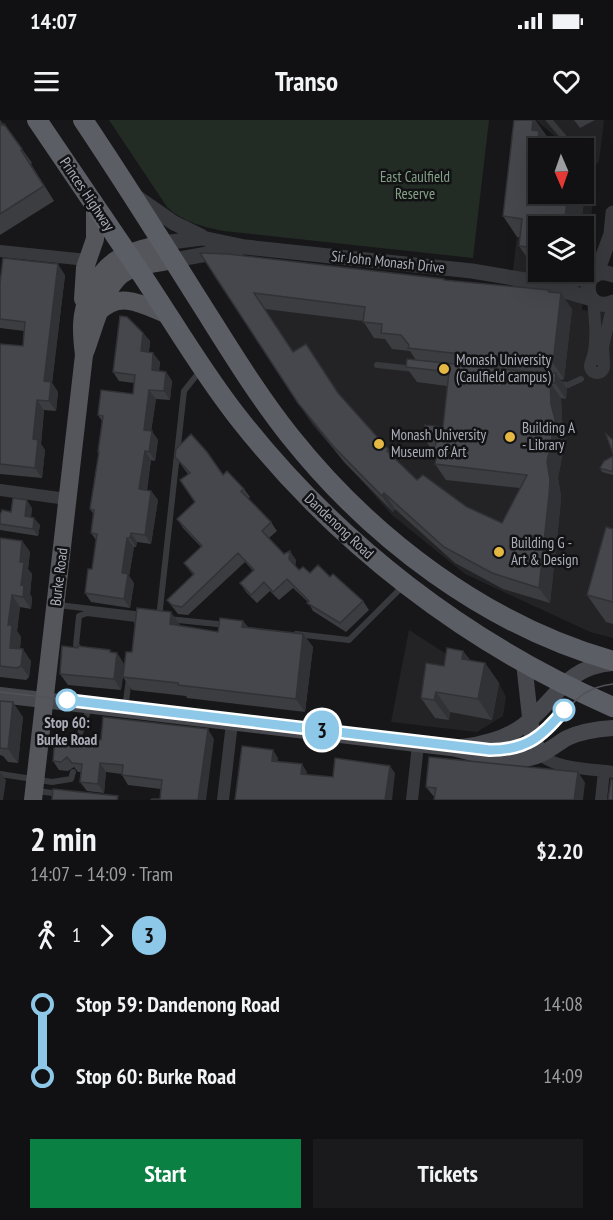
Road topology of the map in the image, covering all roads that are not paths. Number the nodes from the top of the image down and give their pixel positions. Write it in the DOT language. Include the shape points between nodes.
graph roads {
  1 [pos="37,120"];
  2 [pos="83,120"];
  3 [pos="549,120"];
  4 [pos="564,138"];
  5 [pos="133,194"];
  6 [pos="95,206"];
  7 [pos="613,213"];
  8 [pos="611,234"];
  9 [pos="208,239"];
  10 [pos="164,243"];
  11 [pos="245,247"];
  12 [pos="0,251"];
  13 [pos="613,251"];
  14 [pos="87,260"];
  15 [pos="174,260"];
  16 [pos="132,261"];
  17 [pos="595,275"];
  18 [pos="613,275"];
  19 [pos="528,280"];
  20 [pos="534,282"];
  21 [pos="592,300"];
  22 [pos="613,302"];
  23 [pos="91,310"];
  24 [pos="166,314"];
  25 [pos="377,365"];
  26 [pos="202,368"];
  27 [pos="421,370"];
  28 [pos="581,380"];
  29 [pos="551,384"];
  30 [pos="0,490"];
  31 [pos="68,499"];
  32 [pos="405,584"];
  33 [pos="56,604"];
  34 [pos="159,618"];
  35 [pos="230,626"];
  36 [pos="289,633"];
  37 [pos="137,634"];
  38 [pos="91,652"];
  39 [pos="613,662"];
  40 [pos="524,663"];
  41 [pos="130,669"];
  42 [pos="563,683"];
  43 [pos="0,695"];
  44 [pos="44,700"];
  45 [pos="91,706"];
  46 [pos="613,707"];
  47 [pos="125,710"];
  48 [pos="531,719"];
  49 [pos="232,723"];
  50 [pos="613,728"];
  51 [pos="67,743"];
  52 [pos="418,745"];
  53 [pos="451,748"];
  54 [pos="540,754"];
  55 [pos="609,771"];
  56 [pos="73,772"];
  57 [pos="0,774"];
  58 [pos="34,790"];
  59 [pos="73,795"];
  60 [pos="223,800"];
  61 [pos="412,800"];
  62 [pos="600,800"];
  1 -- 6 [label="highway, Princes Highway"];
  2 -- 5 [label="highway"];
  3 -- 4 [label="lane"];
  5 -- 9 [label="street" via="177,225"];
  5 -- 10 [label="highway"];
  6 -- 14 [label="main road" via="95,239"];
  6 -- 16 [label="highway, Princes Highway"];
  7 -- 8 [label="street"];
  8 -- 13 [label="street"];
  8 -- 17 [label="street"];
  9 -- 10 [label="street, Sir John Monash Drive"];
  9 -- 11 [label="street, Sir John Monash Drive"];
  10 -- 15 [label="highway"];
  10 -- 16 [label="main road, Burke Road"];
  11 -- 15 [label="street, Sir John Monash Drive"];
  11 -- 19 [label="street, Sir John Monash Drive"];
  12 -- 14 [label="street"];
  14 -- 23 [label="main road" via="84,273"];
  15 -- 16 [label="main road, Burke Road"];
  15 -- 39 [label="highway, Dandenong Road" via="290,436 363,515 423,565 480,605 553,642"];
  16 -- 23 [label="main road, Burke Road"];
  16 -- 24 [label="highway, Dandenong Road"];
  17 -- 18 [label="street, Sir John Monash Drive"];
  17 -- 21 [label="street" via="588,287"];
  20 -- 21 [label="street, Sir John Monash Drive"];
  21 -- 22 [label="street, Sir John Monash Drive" via="601,305"];
  21 -- 22 [label="street" via="595,330 591,363 598,359 604,363 603,347"];
  23 -- 24 [label="main road" via="126,299"];
  23 -- 31 [label="main road, Burke Road"];
  24 -- 26 [label="highway, Dandenong Road"];
  25 -- 27 [label="lane"];
  26 -- 32 [label="highway, Dandenong Road" via="294,483 362,549"];
  26 -- 34 [label="lane" via="184,392"];
  28 -- 29 [label="lane" via="568,385"];
  30 -- 31 [label="street"];
  31 -- 33 [label="main road, Burke Road"];
  32 -- 36 [label="lane" via="349,640"];
  32 -- 40 [label="highway, Dandenong Road" via="474,634"];
  33 -- 34 [label="lane"];
  33 -- 44 [label="main road, Burke Road"];
  34 -- 35 [label="lane"];
  37 -- 38 [label="lane" via="136,619 87,613 79,616 76,645 80,651"];
  39 -- 42 [label="main road" via="588,668"];
  40 -- 42 [label="highway, Dandenong Road"];
  40 -- 48 [label="main road"];
  41 -- 47 [label="lane"];
  42 -- 46 [label="highway, Dandenong Road"];
  42 -- 48 [label="main road"];
  43 -- 44 [label="main road"];
  44 -- 45 [label="main road"];
  44 -- 58 [label="main road, Burke Road" via="45,735"];
  45 -- 47 [label="main road"];
  45 -- 51 [label="lane" via="76,746"];
  47 -- 49 [label="main road"];
  48 -- 53 [label="main road" via="498,739"];
  48 -- 54 [label="main road" via="533,740"];
  49 -- 52 [label="main road"];
  49 -- 60 [label="street"];
  50 -- 54 [label="main road" via="576,735"];
  52 -- 53 [label="main road"];
  52 -- 61 [label="street"];
  53 -- 54 [label="main road" via="518,759"];
  54 -- 55 [label="street" via="561,765"];
  55 -- 62 [label="street"];
  56 -- 58 [label="lane" via="71,779"];
  57 -- 58 [label="lane"];
  58 -- 59 [label="lane"];
}
